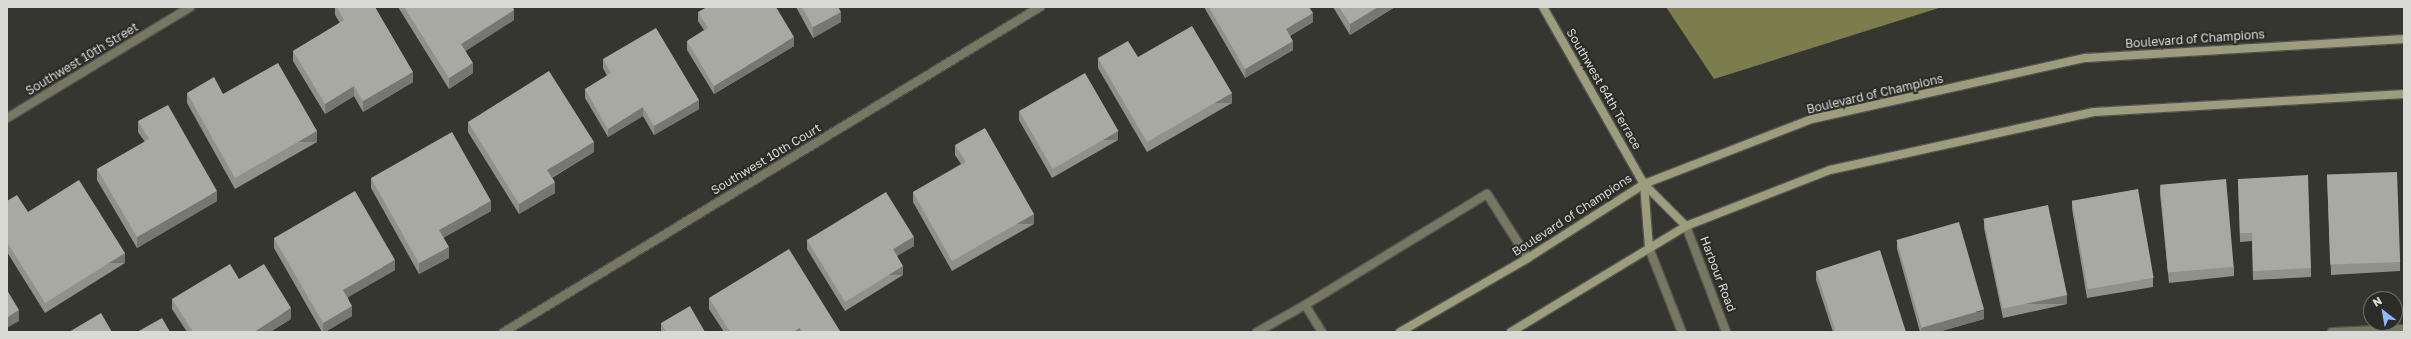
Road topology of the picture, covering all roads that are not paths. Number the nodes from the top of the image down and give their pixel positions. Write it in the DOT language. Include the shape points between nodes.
graph roads {
  1 [pos="190,7"];
  2 [pos="1040,7"];
  3 [pos="1543,7"];
  4 [pos="2404,39"];
  5 [pos="2404,94"];
  6 [pos="7,118"];
  7 [pos="1644,184"];
  8 [pos="1686,226"];
  9 [pos="1649,248"];
  10 [pos="1528,258"];
  11 [pos="1305,305"];
  12 [pos="2404,329"];
  13 [pos="504,332"];
  14 [pos="1257,332"];
  15 [pos="1322,332"];
  16 [pos="1400,332"];
  17 [pos="1510,332"];
  18 [pos="1682,332"];
  19 [pos="1726,332"];
  20 [pos="2332,332"];
  1 -- 6 [label="street, Southwest 10th Street"];
  2 -- 13 [label="street, Southwest 10th Court"];
  3 -- 7 [label="street, Southwest 64th Terrace"];
  4 -- 7 [label="street, Boulevard of Champions" via="2086,58 1812,119"];
  5 -- 8 [label="street" via="2094,112 1830,170"];
  7 -- 8 [label="street, Southwest 64th Terrace"];
  7 -- 9 [label="street, Southwest 64th Terrace"];
  7 -- 10 [label="street, Boulevard of Champions"];
  8 -- 9 [label="street"];
  8 -- 19 [label="street, Harbour Road"];
  9 -- 17 [label="street"];
  9 -- 18 [label="street"];
  10 -- 11 [label="street" via="1487,194"];
  10 -- 16 [label="street, Boulevard of Champions"];
  11 -- 14 [label="street"];
  11 -- 15 [label="street"];
  12 -- 20 [label="street"];
}
